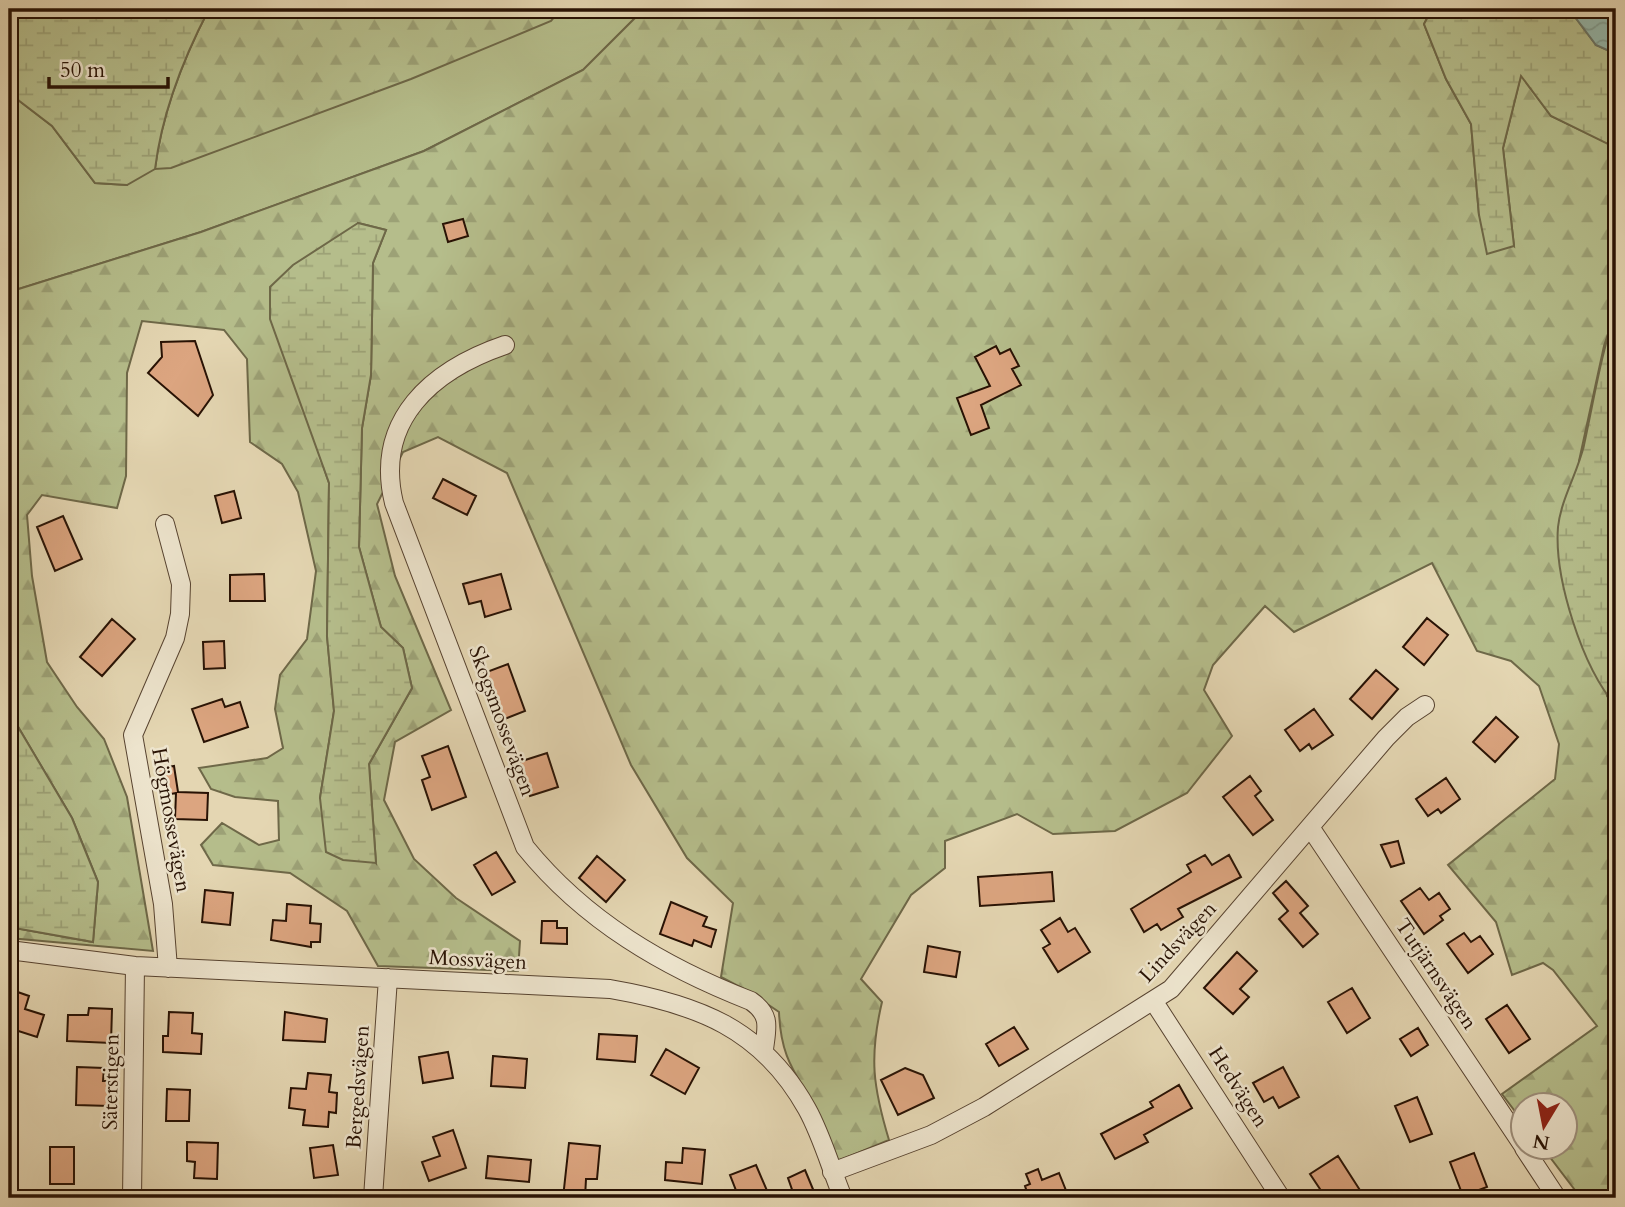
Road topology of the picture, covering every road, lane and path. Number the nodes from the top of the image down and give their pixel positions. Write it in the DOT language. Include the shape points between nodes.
graph roads {
  1 [pos="505,345"];
  2 [pos="165,524"];
  3 [pos="1425,705"];
  4 [pos="1310,827"];
  5 [pos="9,950"];
  6 [pos="135,966"];
  7 [pos="168,968"];
  8 [pos="388,978"];
  9 [pos="1154,1002"];
  10 [pos="764,1049"];
  11 [pos="1510,1126"];
  12 [pos="1534,1162"];
  13 [pos="832,1172"];
  14 [pos="132,1198"];
  15 [pos="373,1198"];
  16 [pos="843,1198"];
  17 [pos="1281,1198"];
  18 [pos="1557,1198"];
  1 -- 10 [label="street, Skogsmossevägen" via="449,370 415,398 392,445 389,482 394,503 525,847 566,891 629,941 763,1009 768,1024"];
  2 -- 7 [label="street, Högmossevägen" via="181,584 180,614 175,638 133,735 163,904"];
  3 -- 4 [label="street, Lindsvägen" via="1386,738"];
  4 -- 9 [label="street, Lindsvägen" via="1194,964"];
  4 -- 11 [label="street, Tutjärnsvägen"];
  5 -- 6 [label="street, Mossvägen"];
  6 -- 7 [label="street, Mossvägen"];
  6 -- 14 [label="street, Säterstigen"];
  7 -- 8 [label="street, Mossvägen"];
  8 -- 10 [label="street, Mossvägen" via="610,989 646,995 722,1022"];
  8 -- 15 [label="street, Bergedsvägen"];
  9 -- 13 [label="street, Lindsvägen" via="931,1135"];
  9 -- 17 [label="street, Hedvägen"];
  10 -- 13 [label="street, Mossvägen" via="808,1111"];
  12 -- 18 [label="street, Tutjärnsvägen"];
  13 -- 16 [label="street, Mossvägen"];
}
